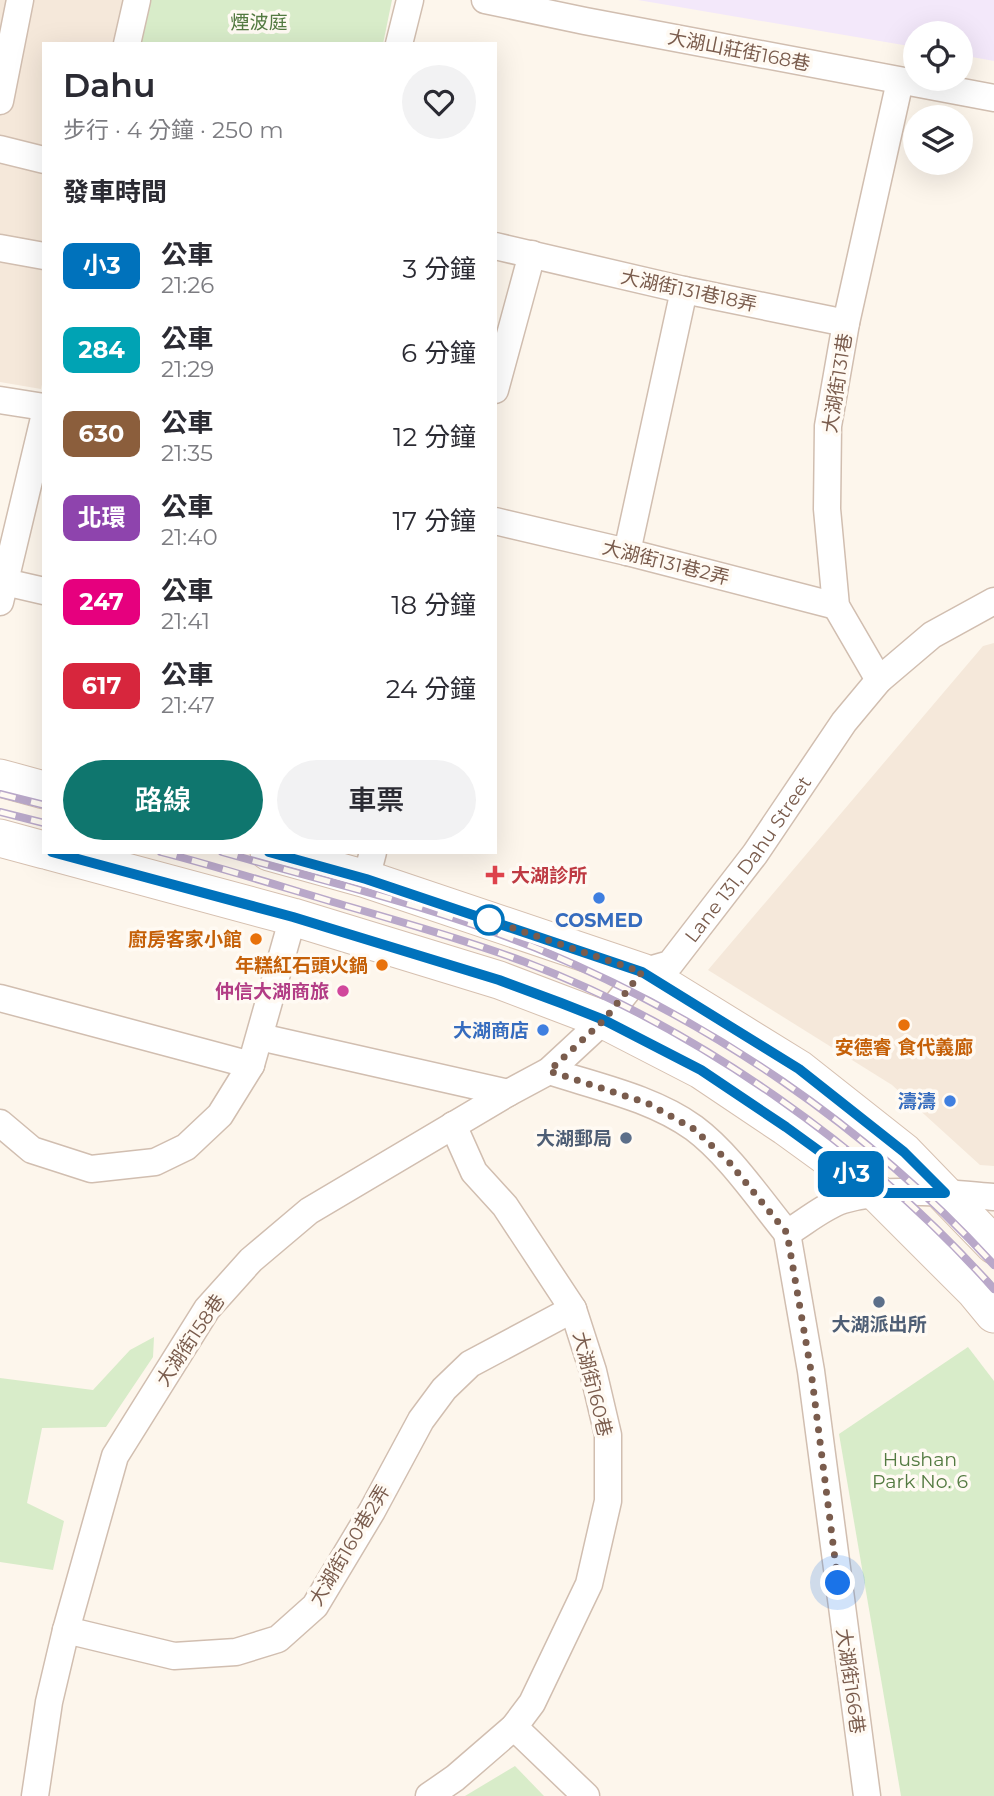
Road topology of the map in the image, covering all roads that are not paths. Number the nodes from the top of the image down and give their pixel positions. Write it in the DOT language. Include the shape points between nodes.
graph roads {
  1 [pos="20,0"];
  2 [pos="137,0"];
  3 [pos="410,0"];
  4 [pos="485,0"];
  5 [pos="127,42"];
  6 [pos="400,42"];
  7 [pos="900,81"];
  8 [pos="2,87"];
  9 [pos="994,98"];
  10 [pos="0,149"];
  11 [pos="42,160"];
  12 [pos="497,246"];
  13 [pos="0,248"];
  14 [pos="532,254"];
  15 [pos="42,256"];
  16 [pos="684,290"];
  17 [pos="846,323"];
  18 [pos="497,383"];
  19 [pos="0,400"];
  20 [pos="42,407"];
  21 [pos="42,426"];
  22 [pos="497,521"];
  23 [pos="627,552"];
  24 [pos="2,588"];
  25 [pos="42,591"];
  26 [pos="994,601"];
  27 [pos="836,606"];
  28 [pos="879,680"];
  29 [pos="0,779"];
  30 [pos="42,790"];
  31 [pos="0,838"];
  32 [pos="42,849"];
  33 [pos="59,854"];
  34 [pos="283,854"];
  35 [pos="370,866"];
  36 [pos="293,917"];
  37 [pos="642,972"];
  38 [pos="0,998"];
  39 [pos="604,1020"];
  40 [pos="260,1037"];
  41 [pos="251,1065"];
  42 [pos="549,1071"];
  43 [pos="508,1093"];
  44 [pos="0,1123"];
  45 [pos="453,1125"];
  46 [pos="877,1193"];
  47 [pos="945,1193"];
  48 [pos="994,1197"];
  49 [pos="787,1233"];
  50 [pos="994,1245"];
  51 [pos="573,1309"];
  52 [pos="994,1314"];
  53 [pos="66,1630"];
  54 [pos="514,1727"];
  55 [pos="35,1796"];
  56 [pos="429,1796"];
  57 [pos="586,1796"];
  58 [pos="867,1796"];
  1 -- 8 [label="street"];
  2 -- 5 [label="street"];
  3 -- 6 [label="street"];
  4 -- 7 [label="street, 大湖山莊街168巷"];
  7 -- 9 [label="street, 大湖山莊街168巷"];
  7 -- 17 [label="street, 大湖街131巷"];
  10 -- 11 [label="street"];
  12 -- 14 [label="street, 大湖街131巷18弄"];
  13 -- 15 [label="street"];
  14 -- 16 [label="street, 大湖街131巷18弄"];
  14 -- 18 [label="street"];
  16 -- 17 [label="street, 大湖街131巷18弄"];
  16 -- 23 [label="street"];
  17 -- 27 [label="street, 大湖街131巷" via="828,426 827,509"];
  19 -- 20 [label="street"];
  21 -- 24 [label="street"];
  22 -- 23 [label="street, 大湖街131巷2弄"];
  23 -- 27 [label="street, 大湖街131巷2弄"];
  24 -- 25 [label="street"];
  26 -- 28 [label="street, Lane 131, Dahu Street" via="932,635"];
  27 -- 28 [label="street, 大湖街131巷"];
  28 -- 37 [label="street, Lane 131, Dahu Street" via="670,964"];
  29 -- 30 [label="main road"];
  31 -- 32 [label="main road"];
  33 -- 36 [label="main road"];
  34 -- 35 [label="main road"];
  35 -- 37 [label="main road"];
  36 -- 39 [label="main road" via="499,980"];
  36 -- 40 [label="street"];
  37 -- 39 [label="street, Lane 131, Dahu Street"];
  37 -- 47 [label="main road" via="799,1069 904,1152"];
  38 -- 41 [label="street"];
  39 -- 42 [label="street, 大湖街158巷"];
  39 -- 46 [label="main road" via="701,1070"];
  40 -- 41 [label="street"];
  40 -- 43 [label="street"];
  41 -- 44 [label="street" via="220,1115 186,1147 155,1163 91,1169 32,1150"];
  42 -- 43 [label="street, 大湖街158巷"];
  42 -- 49 [label="street" via="647,1103 694,1129 729,1162"];
  43 -- 45 [label="street, 大湖街158巷"];
  45 -- 51 [label="street, 大湖街160巷" via="474,1172 505,1206"];
  45 -- 53 [label="street, 大湖街158巷" via="309,1211 251,1260 207,1309 115,1456"];
  46 -- 47 [label="street"];
  46 -- 49 [label="street" via="840,1201"];
  46 -- 52 [label="main road"];
  47 -- 48 [label="street"];
  47 -- 50 [label="main road"];
  49 -- 58 [label="street, 大湖街166巷" via="811,1371"];
  51 -- 53 [label="street, 大湖街160巷2弄" via="470,1364 444,1389 421,1420 315,1606 278,1639 236,1652 174,1656"];
  51 -- 54 [label="street, 大湖街160巷" via="608,1435 608,1501 589,1584 532,1703"];
  53 -- 55 [label="street, 大湖街158巷"];
  54 -- 56 [label="street, 大湖街160巷"];
  54 -- 57 [label="street"];
}
